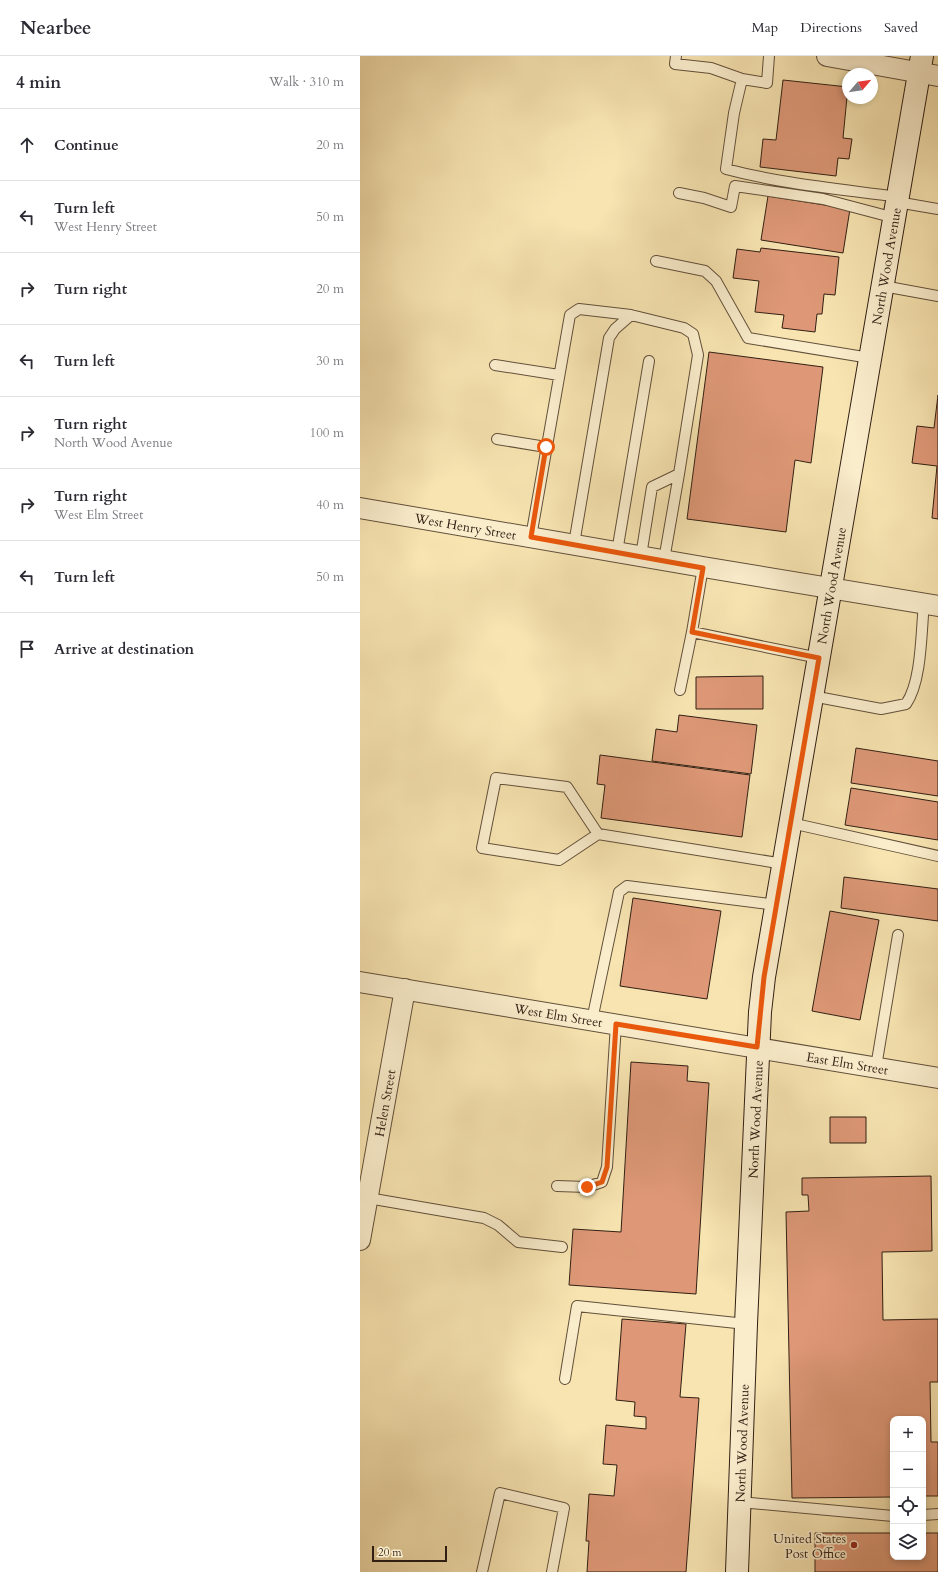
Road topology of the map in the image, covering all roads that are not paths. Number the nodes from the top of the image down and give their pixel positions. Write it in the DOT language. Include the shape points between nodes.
graph roads {
  1 [pos="676,56"];
  2 [pos="769,56"];
  3 [pos="827,56"];
  4 [pos="927,68"];
  5 [pos="742,79"];
  6 [pos="679,193"];
  7 [pos="897,206"];
  8 [pos="938,209"];
  9 [pos="656,261"];
  10 [pos="883,286"];
  11 [pos="938,296"];
  12 [pos="632,315"];
  13 [pos="870,358"];
  14 [pos="649,361"];
  15 [pos="495,365"];
  16 [pos="559,375"];
  17 [pos="497,439"];
  18 [pos="546,447"];
  19 [pos="679,474"];
  20 [pos="360,508"];
  21 [pos="531,537"];
  22 [pos="574,544"];
  23 [pos="617,552"];
  24 [pos="641,556"];
  25 [pos="664,560"];
  26 [pos="703,568"];
  27 [pos="831,588"];
  28 [pos="931,605"];
  29 [pos="692,632"];
  30 [pos="819,658"];
  31 [pos="680,690"];
  32 [pos="812,696"];
  33 [pos="791,823"];
  34 [pos="598,834"];
  35 [pos="938,856"];
  36 [pos="784,864"];
  37 [pos="777,905"];
  38 [pos="898,935"];
  39 [pos="360,982"];
  40 [pos="405,989"];
  41 [pos="592,1020"];
  42 [pos="616,1024"];
  43 [pos="757,1047"];
  44 [pos="876,1067"];
  45 [pos="938,1078"];
  46 [pos="557,1186"];
  47 [pos="368,1198"];
  48 [pos="360,1240"];
  49 [pos="562,1247"];
  50 [pos="746,1324"];
  51 [pos="564,1379"];
  52 [pos="740,1502"];
  53 [pos="938,1514"];
  54 [pos="926,1515"];
  55 [pos="890,1516"];
  56 [pos="482,1572"];
  57 [pos="552,1572"];
  58 [pos="737,1572"];
  1 -- 5 [label="lane" via="676,64 711,68"];
  2 -- 5 [label="lane" via="767,83"];
  3 -- 4 [label="street"];
  4 -- 7 [label="main road, North Wood Avenue"];
  5 -- 7 [label="lane" via="726,169 753,177 817,187"];
  6 -- 7 [label="lane" via="731,207 735,186 823,199"];
  7 -- 8 [label="lane"];
  7 -- 10 [label="main road, North Wood Avenue"];
  9 -- 13 [label="lane" via="705,271 716,281 748,338"];
  10 -- 11 [label="lane"];
  10 -- 13 [label="main road, North Wood Avenue"];
  12 -- 16 [label="lane" via="574,310 568,319"];
  12 -- 19 [label="lane" via="684,328 693,334 696,344 698,355"];
  12 -- 22 [label="lane" via="615,329 609,338"];
  13 -- 27 [label="main road, North Wood Avenue"];
  14 -- 23 [label="lane"];
  15 -- 16 [label="lane"];
  16 -- 18 [label="lane"];
  17 -- 18 [label="lane"];
  18 -- 21 [label="lane"];
  19 -- 24 [label="lane" via="652,488"];
  19 -- 25 [label="lane"];
  20 -- 21 [label="street, West Henry Street"];
  21 -- 22 [label="street, West Henry Street"];
  22 -- 23 [label="street, West Henry Street"];
  23 -- 24 [label="street, West Henry Street"];
  24 -- 25 [label="street, West Henry Street"];
  25 -- 26 [label="street, West Henry Street"];
  26 -- 27 [label="street, West Henry Street"];
  26 -- 29 [label="lane"];
  27 -- 28 [label="street, West Henry Street"];
  27 -- 30 [label="main road, North Wood Avenue"];
  28 -- 32 [label="lane" via="917,678 912,696 906,704 881,709"];
  29 -- 30 [label="lane"];
  29 -- 31 [label="lane"];
  30 -- 32 [label="main road, North Wood Avenue"];
  32 -- 33 [label="main road, North Wood Avenue"];
  33 -- 35 [label="lane"];
  33 -- 36 [label="main road, North Wood Avenue"];
  34 -- 34 [label="lane" via="567,787 496,778 482,848 559,860"];
  34 -- 36 [label="lane"];
  36 -- 37 [label="main road, North Wood Avenue"];
  37 -- 41 [label="lane" via="628,886 623,889 619,892"];
  37 -- 43 [label="main road, North Wood Avenue" via="764,977"];
  38 -- 44 [label="lane"];
  39 -- 40 [label="street, West Elm Street"];
  40 -- 41 [label="street, West Elm Street"];
  40 -- 47 [label="street, Helen Street"];
  41 -- 42 [label="street, West Elm Street"];
  42 -- 43 [label="street, West Elm Street"];
  42 -- 46 [label="lane" via="607,1167 602,1182 587,1187"];
  43 -- 44 [label="street, East Elm Street"];
  43 -- 50 [label="main road, North Wood Avenue"];
  44 -- 45 [label="street, East Elm Street"];
  47 -- 48 [label="street, Helen Street"];
  47 -- 49 [label="lane" via="484,1218 498,1225 518,1242"];
  50 -- 51 [label="lane" via="577,1306"];
  50 -- 52 [label="main road, North Wood Avenue"];
  52 -- 55 [label="lane"];
  52 -- 58 [label="main road, North Wood Avenue"];
  53 -- 54 [label="lane"];
  56 -- 57 [label="lane" via="500,1493 564,1508"];
}
